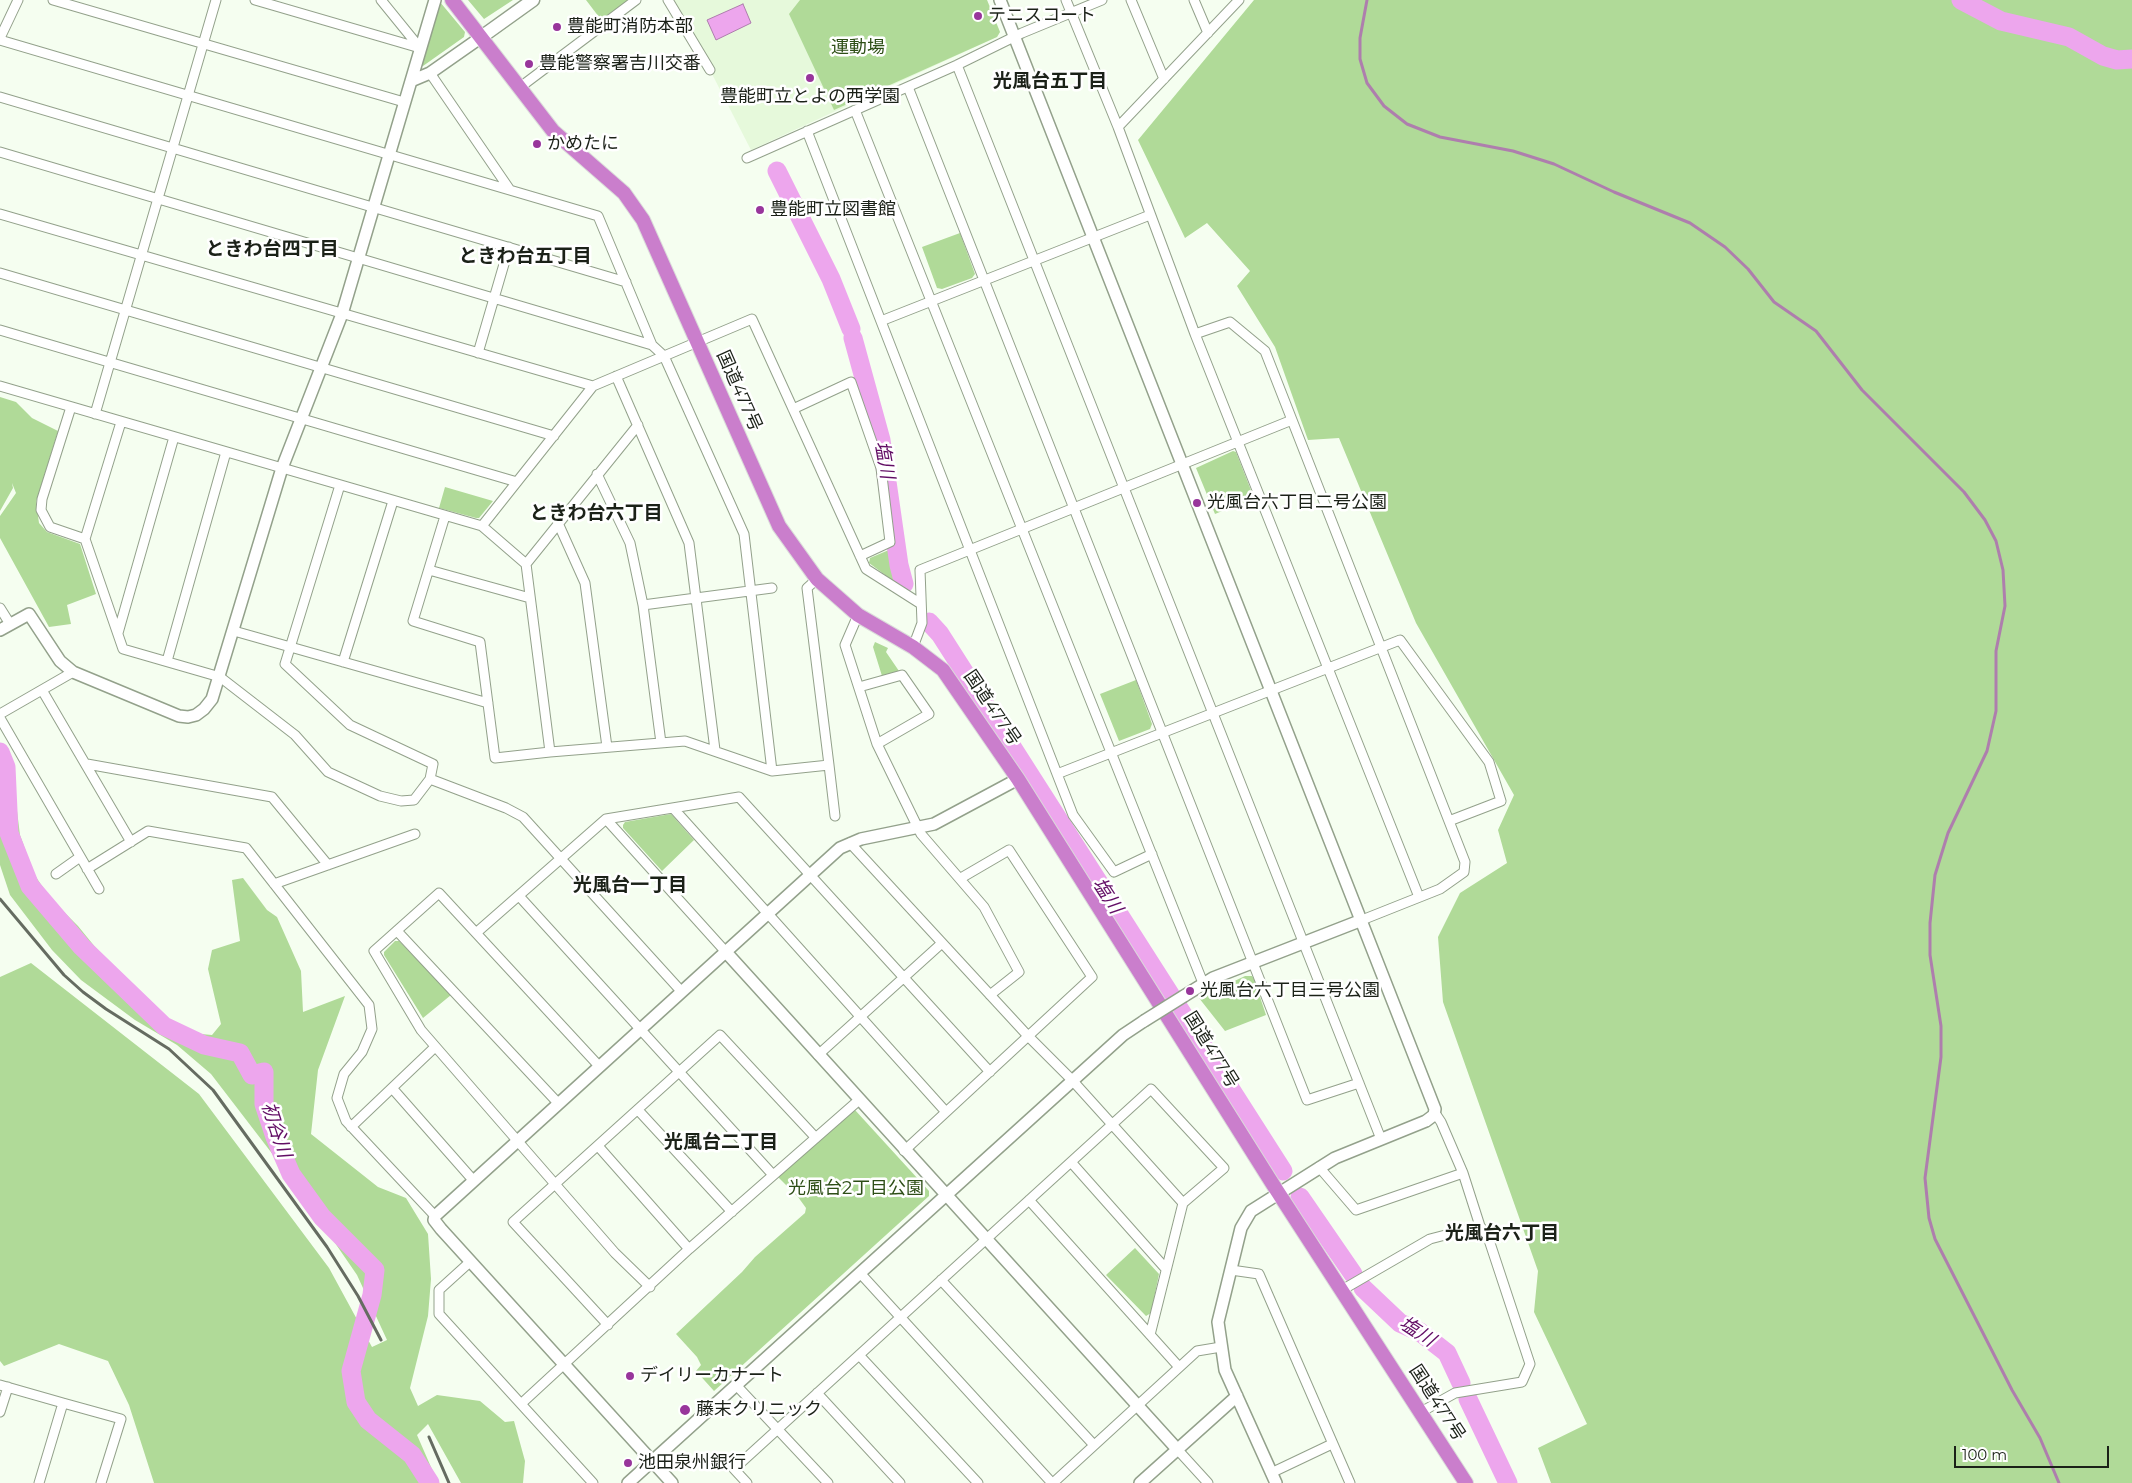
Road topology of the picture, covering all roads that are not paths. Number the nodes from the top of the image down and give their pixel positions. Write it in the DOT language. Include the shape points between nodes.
graph roads {
  1 [pos="18,0"];
  2 [pos="53,0"];
  3 [pos="216,0"];
  4 [pos="254,0"];
  5 [pos="380,0"];
  6 [pos="435,0"];
  7 [pos="452,0"];
  8 [pos="533,0"];
  9 [pos="636,0"];
  10 [pos="668,0"];
  11 [pos="1000,0"];
  12 [pos="1066,0"];
  13 [pos="1102,0"];
  14 [pos="1131,0"];
  15 [pos="1194,0"];
  16 [pos="1239,0"];
  17 [pos="1072,13"];
  18 [pos="1208,34"];
  19 [pos="1015,36"];
  20 [pos="480,38"];
  21 [pos="0,39"];
  22 [pos="203,44"];
  23 [pos="420,48"];
  24 [pos="958,65"];
  25 [pos="710,70"];
  26 [pos="430,73"];
  27 [pos="1164,79"];
  28 [pos="411,81"];
  29 [pos="908,86"];
  30 [pos="519,88"];
  31 [pos="188,95"];
  32 [pos="0,97"];
  33 [pos="404,102"];
  34 [pos="855,110"];
  35 [pos="1118,127"];
  36 [pos="807,131"];
  37 [pos="173,148"];
  38 [pos="0,152"];
  39 [pos="389,154"];
  40 [pos="747,158"];
  41 [pos="510,190"];
  42 [pos="158,198"];
  43 [pos="373,207"];
  44 [pos="0,214"];
  45 [pos="1150,214"];
  46 [pos="1093,237"];
  47 [pos="509,248"];
  48 [pos="142,256"];
  49 [pos="358,258"];
  50 [pos="1035,260"];
  51 [pos="0,272"];
  52 [pos="984,280"];
  53 [pos="626,282"];
  54 [pos="494,298"];
  55 [pos="932,301"];
  56 [pos="126,310"];
  57 [pos="342,314"];
  58 [pos="881,321"];
  59 [pos="0,330"];
  60 [pos="1196,334"];
  61 [pos="697,341"];
  62 [pos="652,345"];
  63 [pos="478,353"];
  64 [pos="664,356"];
  65 [pos="110,363"];
  66 [pos="321,367"];
  67 [pos="616,376"];
  68 [pos="0,386"];
  69 [pos="593,386"];
  70 [pos="71,407"];
  71 [pos="793,409"];
  72 [pos="96,414"];
  73 [pos="301,419"];
  74 [pos="1292,420"];
  75 [pos="122,422"];
  76 [pos="638,425"];
  77 [pos="554,436"];
  78 [pos="174,437"];
  79 [pos="1238,442"];
  80 [pos="226,452"];
  81 [pos="1183,464"];
  82 [pos="282,468"];
  83 [pos="597,474"];
  84 [pos="517,482"];
  85 [pos="340,485"];
  86 [pos="1124,488"];
  87 [pos="393,501"];
  88 [pos="1074,508"];
  89 [pos="445,516"];
  90 [pos="558,523"];
  91 [pos="482,526"];
  92 [pos="1023,529"];
  93 [pos="85,539"];
  94 [pos="970,550"];
  95 [pos="860,556"];
  96 [pos="526,564"];
  97 [pos="428,570"];
  98 [pos="817,579"];
  99 [pos="772,588"];
  100 [pos="751,591"];
  101 [pos="530,598"];
  102 [pos="696,598"];
  103 [pos="921,604"];
  104 [pos="643,605"];
  105 [pos="0,608"];
  106 [pos="858,615"];
  107 [pos="5,627"];
  108 [pos="234,631"];
  109 [pos="118,633"];
  110 [pos="912,646"];
  111 [pos="290,647"];
  112 [pos="1381,647"];
  113 [pos="167,661"];
  114 [pos="343,662"];
  115 [pos="1328,668"];
  116 [pos="72,672"];
  117 [pos="220,677"];
  118 [pos="859,687"];
  119 [pos="42,690"];
  120 [pos="1272,690"];
  121 [pos="488,703"];
  122 [pos="1213,713"];
  123 [pos="0,714"];
  124 [pos="0,718"];
  125 [pos="1163,733"];
  126 [pos="661,743"];
  127 [pos="877,744"];
  128 [pos="607,748"];
  129 [pos="715,750"];
  130 [pos="550,752"];
  131 [pos="1112,752"];
  132 [pos="87,764"];
  133 [pos="829,765"];
  134 [pos="772,771"];
  135 [pos="1057,774"];
  136 [pos="430,779"];
  137 [pos="1018,779"];
  138 [pos="673,808"];
  139 [pos="835,816"];
  140 [pos="606,819"];
  141 [pos="1449,821"];
  142 [pos="918,828"];
  143 [pos="415,834"];
  144 [pos="131,842"];
  145 [pos="850,843"];
  146 [pos="1152,854"];
  147 [pos="80,856"];
  148 [pos="561,859"];
  149 [pos="328,865"];
  150 [pos="87,868"];
  151 [pos="56,874"];
  152 [pos="810,874"];
  153 [pos="962,878"];
  154 [pos="274,884"];
  155 [pos="99,888"];
  156 [pos="518,896"];
  157 [pos="1419,897"];
  158 [pos="767,912"];
  159 [pos="1362,920"];
  160 [pos="396,931"];
  161 [pos="476,933"];
  162 [pos="1304,942"];
  163 [pos="942,943"];
  164 [pos="725,951"];
  165 [pos="1253,962"];
  166 [pos="904,978"];
  167 [pos="1203,983"];
  168 [pos="682,991"];
  169 [pos="990,995"];
  170 [pos="860,1017"];
  171 [pos="640,1029"];
  172 [pos="1028,1036"];
  173 [pos="435,1047"];
  174 [pos="818,1055"];
  175 [pos="598,1066"];
  176 [pos="679,1072"];
  177 [pos="990,1072"];
  178 [pos="1072,1080"];
  179 [pos="1359,1084"];
  180 [pos="392,1088"];
  181 [pos="859,1100"];
  182 [pos="558,1103"];
  183 [pos="638,1110"];
  184 [pos="946,1112"];
  185 [pos="1435,1113"];
  186 [pos="1111,1126"];
  187 [pos="351,1127"];
  188 [pos="816,1138"];
  189 [pos="1381,1139"];
  190 [pos="517,1140"];
  191 [pos="598,1146"];
  192 [pos="904,1151"];
  193 [pos="1071,1162"];
  194 [pos="1319,1168"];
  195 [pos="1463,1173"];
  196 [pos="773,1176"];
  197 [pos="473,1180"];
  198 [pos="555,1184"];
  199 [pos="1279,1192"];
  200 [pos="946,1194"];
  201 [pos="1029,1200"];
  202 [pos="1183,1203"];
  203 [pos="732,1212"];
  204 [pos="435,1216"];
  205 [pos="1480,1226"];
  206 [pos="986,1239"];
  207 [pos="690,1250"];
  208 [pos="471,1261"];
  209 [pos="1166,1269"];
  210 [pos="1231,1270"];
  211 [pos="860,1273"];
  212 [pos="941,1280"];
  213 [pos="650,1286"];
  214 [pos="1342,1290"];
  215 [pos="900,1317"];
  216 [pos="608,1325"];
  217 [pos="1150,1335"];
  218 [pos="1221,1347"];
  219 [pos="859,1355"];
  220 [pos="564,1364"];
  221 [pos="1179,1367"];
  222 [pos="736,1385"];
  223 [pos="4,1386"];
  224 [pos="817,1393"];
  225 [pos="1237,1396"];
  226 [pos="63,1403"];
  227 [pos="522,1403"];
  228 [pos="1137,1405"];
  229 [pos="0,1412"];
  230 [pos="1421,1412"];
  231 [pos="779,1429"];
  232 [pos="1093,1444"];
  233 [pos="1332,1444"];
  234 [pos="1177,1449"];
  235 [pos="652,1461"];
  236 [pos="1273,1478"];
  237 [pos="39,1483"];
  238 [pos="100,1483"];
  239 [pos="593,1483"];
  240 [pos="628,1483"];
  241 [pos="672,1483"];
  242 [pos="747,1483"];
  243 [pos="828,1483"];
  244 [pos="900,1483"];
  245 [pos="978,1483"];
  246 [pos="1053,1483"];
  247 [pos="1140,1483"];
  248 [pos="1208,1483"];
  249 [pos="1350,1483"];
  250 [pos="1466,1483"];
  1 -- 21 [label="street"];
  2 -- 22 [label="street"];
  3 -- 22 [label="street"];
  4 -- 23 [label="street"];
  5 -- 23 [label="street"];
  6 -- 23 [label="street"];
  7 -- 20 [label="highway, 国道477号"];
  8 -- 20 [label="main road"];
  9 -- 30 [label="street"];
  10 -- 25 [label="street"];
  11 -- 19 [label="street"];
  12 -- 17 [label="street"];
  13 -- 17 [label="street"];
  14 -- 27 [label="street"];
  15 -- 18 [label="street"];
  16 -- 18 [label="street"];
  17 -- 19 [label="street"];
  17 -- 35 [label="street"];
  18 -- 27 [label="street"];
  19 -- 24 [label="street"];
  19 -- 46 [label="street"];
  20 -- 26 [label="street"];
  20 -- 30 [label="highway, 国道477号"];
  21 -- 31 [label="street"];
  22 -- 31 [label="street"];
  22 -- 33 [label="street"];
  23 -- 28 [label="street"];
  24 -- 29 [label="street"];
  24 -- 50 [label="street"];
  26 -- 28 [label="street"];
  26 -- 41 [label="street"];
  27 -- 35 [label="street"];
  28 -- 33 [label="street"];
  29 -- 34 [label="street"];
  29 -- 52 [label="street"];
  30 -- 61 [label="highway, 国道477号" via="553,131 594,166 643,220"];
  31 -- 37 [label="street"];
  31 -- 39 [label="street"];
  32 -- 37 [label="street"];
  33 -- 39 [label="street"];
  34 -- 36 [label="street"];
  34 -- 55 [label="street"];
  35 -- 45 [label="street"];
  36 -- 40 [label="street"];
  36 -- 58 [label="street"];
  37 -- 42 [label="street"];
  37 -- 43 [label="street"];
  38 -- 42 [label="street"];
  39 -- 41 [label="street"];
  39 -- 43 [label="street"];
  41 -- 53 [label="street" via="598,216"];
  42 -- 48 [label="street"];
  42 -- 49 [label="street"];
  43 -- 47 [label="street"];
  43 -- 49 [label="street"];
  44 -- 48 [label="street"];
  45 -- 46 [label="street"];
  45 -- 60 [label="street"];
  46 -- 50 [label="street"];
  46 -- 81 [label="street"];
  47 -- 53 [label="street"];
  47 -- 54 [label="street"];
  48 -- 56 [label="street"];
  48 -- 57 [label="street"];
  49 -- 54 [label="street"];
  49 -- 57 [label="street"];
  50 -- 52 [label="street"];
  50 -- 86 [label="street"];
  51 -- 56 [label="street"];
  52 -- 55 [label="street"];
  52 -- 88 [label="street"];
  53 -- 62 [label="street"];
  54 -- 62 [label="street"];
  54 -- 63 [label="street"];
  55 -- 58 [label="street"];
  55 -- 92 [label="street"];
  56 -- 65 [label="street"];
  56 -- 66 [label="street"];
  57 -- 63 [label="street"];
  57 -- 66 [label="street"];
  58 -- 94 [label="street"];
  59 -- 65 [label="street"];
  60 -- 74 [label="street" via="1230,322 1266,351"];
  60 -- 79 [label="street"];
  61 -- 64 [label="street"];
  61 -- 71 [label="street" via="752,319"];
  61 -- 98 [label="highway, 国道477号" via="779,526"];
  62 -- 64 [label="street"];
  63 -- 69 [label="street"];
  64 -- 67 [label="street"];
  64 -- 100 [label="street" via="744,534"];
  65 -- 72 [label="street"];
  65 -- 73 [label="street"];
  66 -- 73 [label="street"];
  66 -- 77 [label="street"];
  67 -- 69 [label="street"];
  67 -- 76 [label="street"];
  68 -- 70 [label="street"];
  69 -- 77 [label="street"];
  70 -- 72 [label="street"];
  70 -- 93 [label="street" via="41,510 50,527"];
  71 -- 95 [label="street"];
  71 -- 95 [label="street" via="851,382 881,468 890,542"];
  72 -- 75 [label="street"];
  73 -- 82 [label="street"];
  73 -- 84 [label="street"];
  74 -- 79 [label="street"];
  74 -- 112 [label="street"];
  75 -- 78 [label="street"];
  75 -- 93 [label="street"];
  76 -- 83 [label="street"];
  76 -- 102 [label="street" via="689,543"];
  77 -- 84 [label="street"];
  78 -- 80 [label="street"];
  78 -- 109 [label="street"];
  79 -- 81 [label="street"];
  79 -- 115 [label="street"];
  80 -- 82 [label="street"];
  80 -- 113 [label="street"];
  81 -- 86 [label="street"];
  81 -- 120 [label="street"];
  82 -- 85 [label="street"];
  82 -- 108 [label="street"];
  83 -- 90 [label="street"];
  83 -- 104 [label="street" via="630,543"];
  84 -- 91 [label="street"];
  85 -- 87 [label="street"];
  85 -- 111 [label="street"];
  86 -- 88 [label="street"];
  86 -- 122 [label="street"];
  87 -- 89 [label="street"];
  87 -- 114 [label="street"];
  88 -- 92 [label="street"];
  88 -- 125 [label="street"];
  89 -- 91 [label="street"];
  89 -- 97 [label="street"];
  90 -- 96 [label="street"];
  90 -- 128 [label="street" via="585,583"];
  91 -- 96 [label="street"];
  92 -- 94 [label="street"];
  92 -- 131 [label="street"];
  93 -- 109 [label="street"];
  94 -- 103 [label="street" via="920,570"];
  94 -- 135 [label="street"];
  95 -- 103 [label="street" via="866,569"];
  96 -- 101 [label="street"];
  97 -- 101 [label="street"];
  97 -- 121 [label="street" via="413,621 480,642"];
  98 -- 106 [label="highway, 国道477号"];
  98 -- 133 [label="street" via="807,588"];
  99 -- 100 [label="street"];
  100 -- 102 [label="street"];
  100 -- 134 [label="street"];
  101 -- 130 [label="street"];
  102 -- 104 [label="street"];
  102 -- 129 [label="street"];
  103 -- 110 [label="street" via="922,623"];
  104 -- 126 [label="street"];
  105 -- 107 [label="street"];
  106 -- 110 [label="highway, 国道477号"];
  106 -- 118 [label="street" via="845,645"];
  107 -- 116 [label="street" via="29,614 60,661"];
  108 -- 111 [label="street"];
  108 -- 117 [label="street"];
  109 -- 113 [label="street" via="123,649"];
  110 -- 137 [label="highway, 国道477号" via="943,670"];
  111 -- 114 [label="street"];
  111 -- 136 [label="street" via="285,664 350,725 433,764"];
  112 -- 115 [label="street"];
  112 -- 141 [label="street"];
  112 -- 141 [label="street" via="1400,640 1489,762 1501,801"];
  113 -- 117 [label="street"];
  114 -- 121 [label="street"];
  115 -- 120 [label="street"];
  115 -- 157 [label="street"];
  116 -- 117 [label="street" via="188,717 204,709 212,699"];
  116 -- 119 [label="street"];
  117 -- 136 [label="street" via="295,735 328,772 380,796 401,801 414,800"];
  118 -- 127 [label="street"];
  118 -- 127 [label="street" via="902,675 929,714"];
  119 -- 123 [label="street"];
  119 -- 132 [label="street"];
  120 -- 122 [label="street"];
  120 -- 159 [label="street"];
  121 -- 130 [label="street" via="495,758"];
  122 -- 125 [label="street"];
  122 -- 162 [label="street"];
  124 -- 147 [label="street"];
  125 -- 131 [label="street"];
  125 -- 165 [label="street"];
  126 -- 128 [label="street"];
  126 -- 129 [label="street" via="685,741"];
  127 -- 142 [label="street"];
  128 -- 130 [label="street"];
  129 -- 134 [label="street"];
  131 -- 135 [label="street"];
  131 -- 146 [label="street"];
  132 -- 144 [label="street"];
  132 -- 149 [label="street" via="272,797"];
  133 -- 134 [label="street"];
  133 -- 139 [label="street"];
  135 -- 146 [label="street" via="1073,815 1114,872"];
  136 -- 148 [label="street" via="523,817"];
  137 -- 142 [label="street" via="947,818"];
  137 -- 199 [label="highway, 国道477号"];
  138 -- 140 [label="street"];
  138 -- 152 [label="street" via="739,797"];
  138 -- 158 [label="street"];
  140 -- 148 [label="street"];
  140 -- 164 [label="street"];
  141 -- 157 [label="street" via="1465,862 1464,872 1440,889"];
  142 -- 145 [label="street"];
  142 -- 153 [label="street"];
  143 -- 149 [label="street"];
  144 -- 150 [label="street"];
  144 -- 154 [label="street" via="148,831 246,848"];
  145 -- 152 [label="street"];
  145 -- 163 [label="street"];
  146 -- 167 [label="street"];
  147 -- 150 [label="street"];
  147 -- 151 [label="street"];
  148 -- 156 [label="street"];
  148 -- 168 [label="street"];
  149 -- 154 [label="street"];
  150 -- 155 [label="street"];
  152 -- 158 [label="street"];
  152 -- 166 [label="street"];
  153 -- 169 [label="street" via="984,907 1019,972"];
  153 -- 172 [label="street" via="1009,850 1092,978"];
  154 -- 187 [label="street" via="369,1005 372,1029 362,1052 344,1074 337,1098"];
  156 -- 161 [label="street"];
  156 -- 171 [label="street"];
  157 -- 159 [label="street"];
  158 -- 164 [label="street"];
  158 -- 170 [label="street"];
  159 -- 162 [label="street"];
  159 -- 185 [label="street" via="1434,1103"];
  160 -- 161 [label="street" via="439,893"];
  160 -- 173 [label="street" via="374,951 421,1030"];
  160 -- 182 [label="street"];
  161 -- 175 [label="street"];
  162 -- 165 [label="street"];
  162 -- 179 [label="street"];
  163 -- 166 [label="street"];
  163 -- 169 [label="street"];
  164 -- 168 [label="street"];
  164 -- 174 [label="street"];
  165 -- 167 [label="street"];
  165 -- 179 [label="street" via="1307,1100"];
  166 -- 170 [label="street"];
  166 -- 177 [label="street"];
  167 -- 178 [label="street, bridge" via="1123,1035"];
  168 -- 171 [label="street"];
  169 -- 172 [label="street"];
  170 -- 174 [label="street"];
  170 -- 184 [label="street"];
  171 -- 175 [label="street"];
  171 -- 176 [label="street"];
  172 -- 177 [label="street"];
  172 -- 178 [label="street"];
  173 -- 180 [label="street"];
  173 -- 190 [label="street"];
  174 -- 181 [label="street"];
  175 -- 182 [label="street"];
  176 -- 183 [label="street"];
  176 -- 188 [label="street" via="720,1036"];
  176 -- 196 [label="street"];
  177 -- 184 [label="street"];
  178 -- 186 [label="street"];
  178 -- 200 [label="street"];
  179 -- 189 [label="street"];
  180 -- 187 [label="street"];
  180 -- 197 [label="street"];
  181 -- 188 [label="street"];
  181 -- 192 [label="street"];
  182 -- 190 [label="street"];
  183 -- 191 [label="street"];
  183 -- 203 [label="street"];
  184 -- 192 [label="street"];
  185 -- 189 [label="street" via="1426,1121"];
  185 -- 195 [label="street"];
  186 -- 193 [label="street"];
  186 -- 202 [label="street"];
  186 -- 202 [label="street" via="1152,1089 1224,1168"];
  187 -- 204 [label="street"];
  188 -- 196 [label="street"];
  189 -- 194 [label="street"];
  190 -- 197 [label="street"];
  190 -- 198 [label="street"];
  191 -- 198 [label="street"];
  191 -- 207 [label="street"];
  192 -- 200 [label="street"];
  193 -- 201 [label="street"];
  193 -- 209 [label="street"];
  194 -- 195 [label="street" via="1356,1210"];
  194 -- 199 [label="street"];
  195 -- 205 [label="street"];
  196 -- 203 [label="street"];
  197 -- 204 [label="street"];
  198 -- 213 [label="street" via="615,1253"];
  198 -- 216 [label="street" via="513,1222"];
  199 -- 210 [label="street" via="1251,1211 1245,1219"];
  199 -- 214 [label="highway, 国道477号"];
  200 -- 206 [label="street"];
  200 -- 211 [label="street"];
  201 -- 206 [label="street"];
  201 -- 217 [label="street"];
  202 -- 209 [label="street"];
  203 -- 207 [label="street"];
  204 -- 208 [label="street" via="436,1222"];
  205 -- 214 [label="street" via="1430,1239"];
  205 -- 230 [label="street" via="1488,1237 1530,1364 1522,1382 1455,1393"];
  206 -- 212 [label="street"];
  206 -- 228 [label="street"];
  207 -- 213 [label="street"];
  208 -- 220 [label="street"];
  208 -- 227 [label="street" via="439,1290 439,1314"];
  209 -- 217 [label="street"];
  210 -- 218 [label="street" via="1218,1322"];
  210 -- 233 [label="street" via="1259,1274"];
  211 -- 215 [label="street"];
  211 -- 222 [label="street"];
  212 -- 215 [label="street"];
  212 -- 232 [label="street"];
  213 -- 216 [label="street"];
  214 -- 230 [label="highway, 国道477号"];
  215 -- 219 [label="street"];
  215 -- 246 [label="street"];
  216 -- 220 [label="street"];
  217 -- 221 [label="street"];
  218 -- 221 [label="street" via="1197,1351"];
  218 -- 225 [label="street" via="1225,1370"];
  219 -- 224 [label="street"];
  219 -- 245 [label="street"];
  220 -- 227 [label="street"];
  220 -- 235 [label="street"];
  221 -- 228 [label="street"];
  222 -- 231 [label="street"];
  222 -- 235 [label="street"];
  223 -- 226 [label="street"];
  223 -- 229 [label="street"];
  224 -- 231 [label="street"];
  224 -- 244 [label="street"];
  225 -- 234 [label="street"];
  225 -- 236 [label="street"];
  226 -- 237 [label="street"];
  226 -- 238 [label="street" via="121,1419"];
  227 -- 239 [label="street"];
  228 -- 232 [label="street"];
  228 -- 234 [label="street"];
  230 -- 250 [label="highway, 国道477号"];
  231 -- 242 [label="street" via="734,1469"];
  231 -- 243 [label="street"];
  232 -- 246 [label="street"];
  233 -- 236 [label="street"];
  233 -- 249 [label="street"];
  234 -- 247 [label="street"];
  234 -- 248 [label="street"];
  235 -- 240 [label="street"];
  235 -- 241 [label="street"];
}
